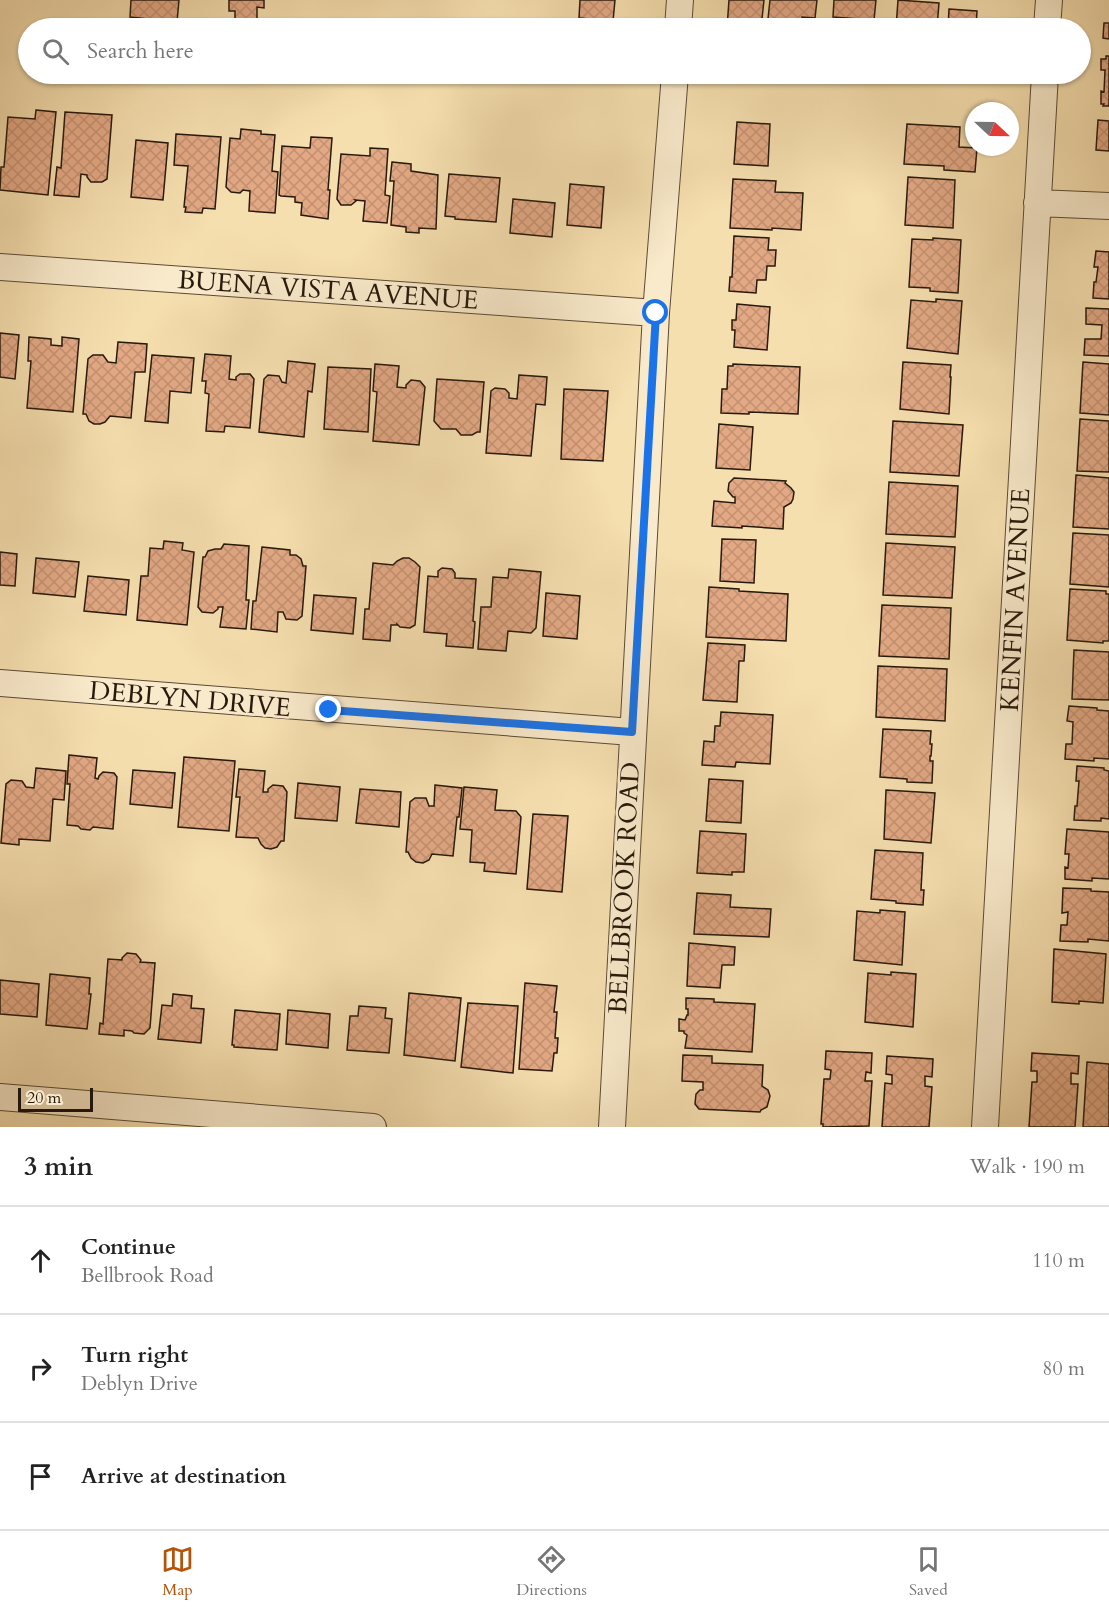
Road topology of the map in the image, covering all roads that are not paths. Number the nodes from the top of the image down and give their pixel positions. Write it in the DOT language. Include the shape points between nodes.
graph roads {
  1 [pos="680,0"];
  2 [pos="1049,0"];
  3 [pos="679,18"];
  4 [pos="1048,18"];
  5 [pos="674,84"];
  6 [pos="1044,84"];
  7 [pos="1038,203"];
  8 [pos="1109,206"];
  9 [pos="0,267"];
  10 [pos="656,313"];
  11 [pos="0,683"];
  12 [pos="632,732"];
  13 [pos="0,1097"];
  14 [pos="373,1127"];
  15 [pos="612,1127"];
  16 [pos="985,1127"];
  1 -- 3 [label="street"];
  2 -- 4 [label="street"];
  5 -- 10 [label="street, BELLBROOK ROAD"];
  6 -- 7 [label="street, KENFIN AVENUE"];
  7 -- 8 [label="street"];
  7 -- 16 [label="street, KENFIN AVENUE"];
  9 -- 10 [label="street, BUENA VISTA AVENUE"];
  10 -- 12 [label="street, BELLBROOK ROAD"];
  11 -- 12 [label="street, DEBLYN DRIVE"];
  12 -- 15 [label="street, BELLBROOK ROAD"];
  13 -- 14 [label="street"];
}
